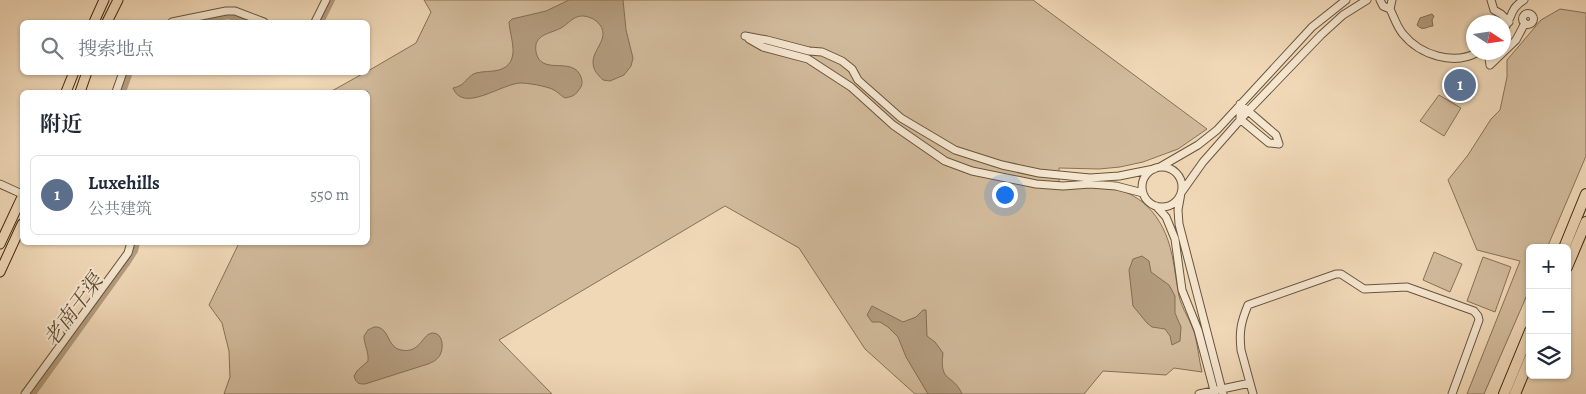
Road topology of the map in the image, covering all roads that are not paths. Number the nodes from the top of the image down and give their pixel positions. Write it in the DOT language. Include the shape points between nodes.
graph roads {
  1 [pos="104,0"];
  2 [pos="118,0"];
  3 [pos="326,0"];
  4 [pos="1346,0"];
  5 [pos="1368,0"];
  6 [pos="1380,0"];
  7 [pos="1392,0"];
  8 [pos="1492,0"];
  9 [pos="1519,1"];
  10 [pos="1390,9"];
  11 [pos="1502,15"];
  12 [pos="1510,15"];
  13 [pos="95,20"];
  14 [pos="108,20"];
  15 [pos="182,20"];
  16 [pos="259,20"];
  17 [pos="316,20"];
  18 [pos="1511,45"];
  19 [pos="1466,57"];
  20 [pos="73,75"];
  21 [pos="86,75"];
  22 [pos="122,75"];
  23 [pos="67,90"];
  24 [pos="81,90"];
  25 [pos="117,90"];
  26 [pos="1240,104"];
  27 [pos="1248,111"];
  28 [pos="1240,119"];
  29 [pos="1157,168"];
  30 [pos="1090,181"];
  31 [pos="0,184"];
  32 [pos="1143,193"];
  33 [pos="1181,193"];
  34 [pos="1586,194"];
  35 [pos="20,195"];
  36 [pos="20,200"];
  37 [pos="1156,206"];
  38 [pos="1586,222"];
  39 [pos="20,228"];
  40 [pos="1179,238"];
  41 [pos="0,244"];
  42 [pos="1566,244"];
  43 [pos="130,245"];
  44 [pos="1571,258"];
  45 [pos="0,272"];
  46 [pos="1206,328"];
  47 [pos="1198,330"];
  48 [pos="1528,334"];
  49 [pos="1526,368"];
  50 [pos="1250,383"];
  51 [pos="1214,392"];
  52 [pos="1222,392"];
  53 [pos="25,394"];
  54 [pos="1199,394"];
  55 [pos="1253,394"];
  56 [pos="1452,394"];
  57 [pos="1504,394"];
  58 [pos="1515,394"];
  1 -- 13 [label="main road"];
  2 -- 14 [label="main road"];
  3 -- 17 [label="street"];
  4 -- 26 [label="street" via="1312,27"];
  5 -- 27 [label="street" via="1343,15 1321,35"];
  6 -- 10 [label="street"];
  7 -- 10 [label="street"];
  8 -- 11 [label="street" via="1494,10"];
  9 -- 12 [label="street"];
  9 -- 18 [label="street" via="1524,15 1530,13 1534,19 1532,24 1525,23"];
  10 -- 19 [label="street" via="1403,34 1424,51 1436,56"];
  15 -- 16 [label="street" via="235,11"];
  20 -- 23 [label="main road"];
  21 -- 24 [label="main road"];
  22 -- 25 [label="street"];
  26 -- 27 [label="street"];
  26 -- 28 [label="street"];
  26 -- 29 [label="street" via="1217,130 1198,145"];
  27 -- 28 [label="street"];
  27 -- 28 [label="street" via="1276,135 1279,144 1269,143"];
  28 -- 33 [label="street"];
  29 -- 30 [label="street"];
  29 -- 32 [label="street" via="1144,179"];
  29 -- 33 [label="street" via="1175,171 1182,185"];
  30 -- 30 [label="street" via="1002,165 955,150 902,118 858,80 842,61 822,52 745,36 763,47 808,59 826,70 851,87 893,126 945,161 972,171 1036,184 1063,186"];
  30 -- 32 [label="street"];
  31 -- 35 [label="street"];
  32 -- 37 [label="street"];
  33 -- 37 [label="street" via="1171,204"];
  33 -- 40 [label="street"];
  34 -- 42 [label="highway"];
  36 -- 41 [label="main road"];
  37 -- 40 [label="street"];
  38 -- 44 [label="highway"];
  39 -- 45 [label="main road"];
  40 -- 46 [label="street"];
  40 -- 47 [label="street" via="1182,290"];
  43 -- 53 [label="street" via="128,253"];
  46 -- 47 [label="street"];
  46 -- 52 [label="street"];
  47 -- 51 [label="street"];
  48 -- 57 [label="highway"];
  49 -- 58 [label="highway"];
  50 -- 52 [label="street"];
  50 -- 55 [label="street"];
  50 -- 56 [label="street" via="1240,343 1241,324 1248,305 1341,274 1364,289 1413,289 1478,316 1477,327"];
  51 -- 52 [label="street"];
  51 -- 54 [label="street"];
}
